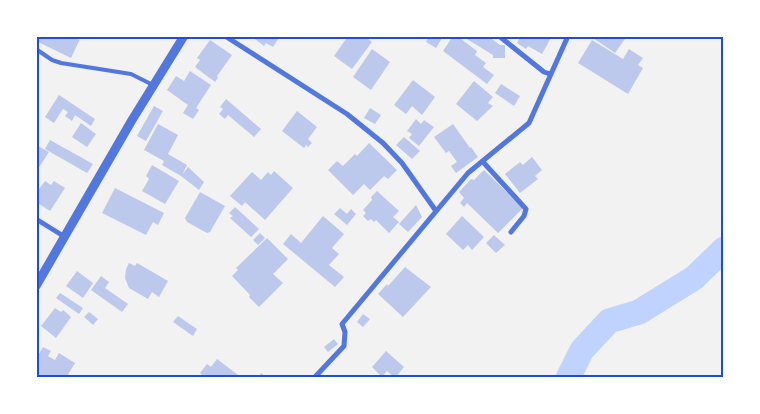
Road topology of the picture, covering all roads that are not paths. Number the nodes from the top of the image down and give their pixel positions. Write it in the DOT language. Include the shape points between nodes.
graph roads {
  1 [pos="184,36"];
  2 [pos="225,36"];
  3 [pos="499,36"];
  4 [pos="568,36"];
  5 [pos="36,49"];
  6 [pos="550,74"];
  7 [pos="153,85"];
  8 [pos="483,162"];
  9 [pos="436,211"];
  10 [pos="36,219"];
  11 [pos="511,232"];
  12 [pos="65,237"];
  13 [pos="36,286"];
  14 [pos="314,378"];
  1 -- 7 [label="street"];
  2 -- 9 [label="street" via="346,114 383,143 402,163"];
  3 -- 6 [label="street"];
  4 -- 6 [label="street"];
  5 -- 7 [label="lane" via="61,63 130,74"];
  6 -- 8 [label="street" via="529,123"];
  7 -- 12 [label="street"];
  8 -- 9 [label="street" via="468,173"];
  8 -- 11 [label="street" via="526,209"];
  9 -- 14 [label="street" via="342,324 344,346"];
  10 -- 12 [label="street"];
  12 -- 13 [label="street"];
}
